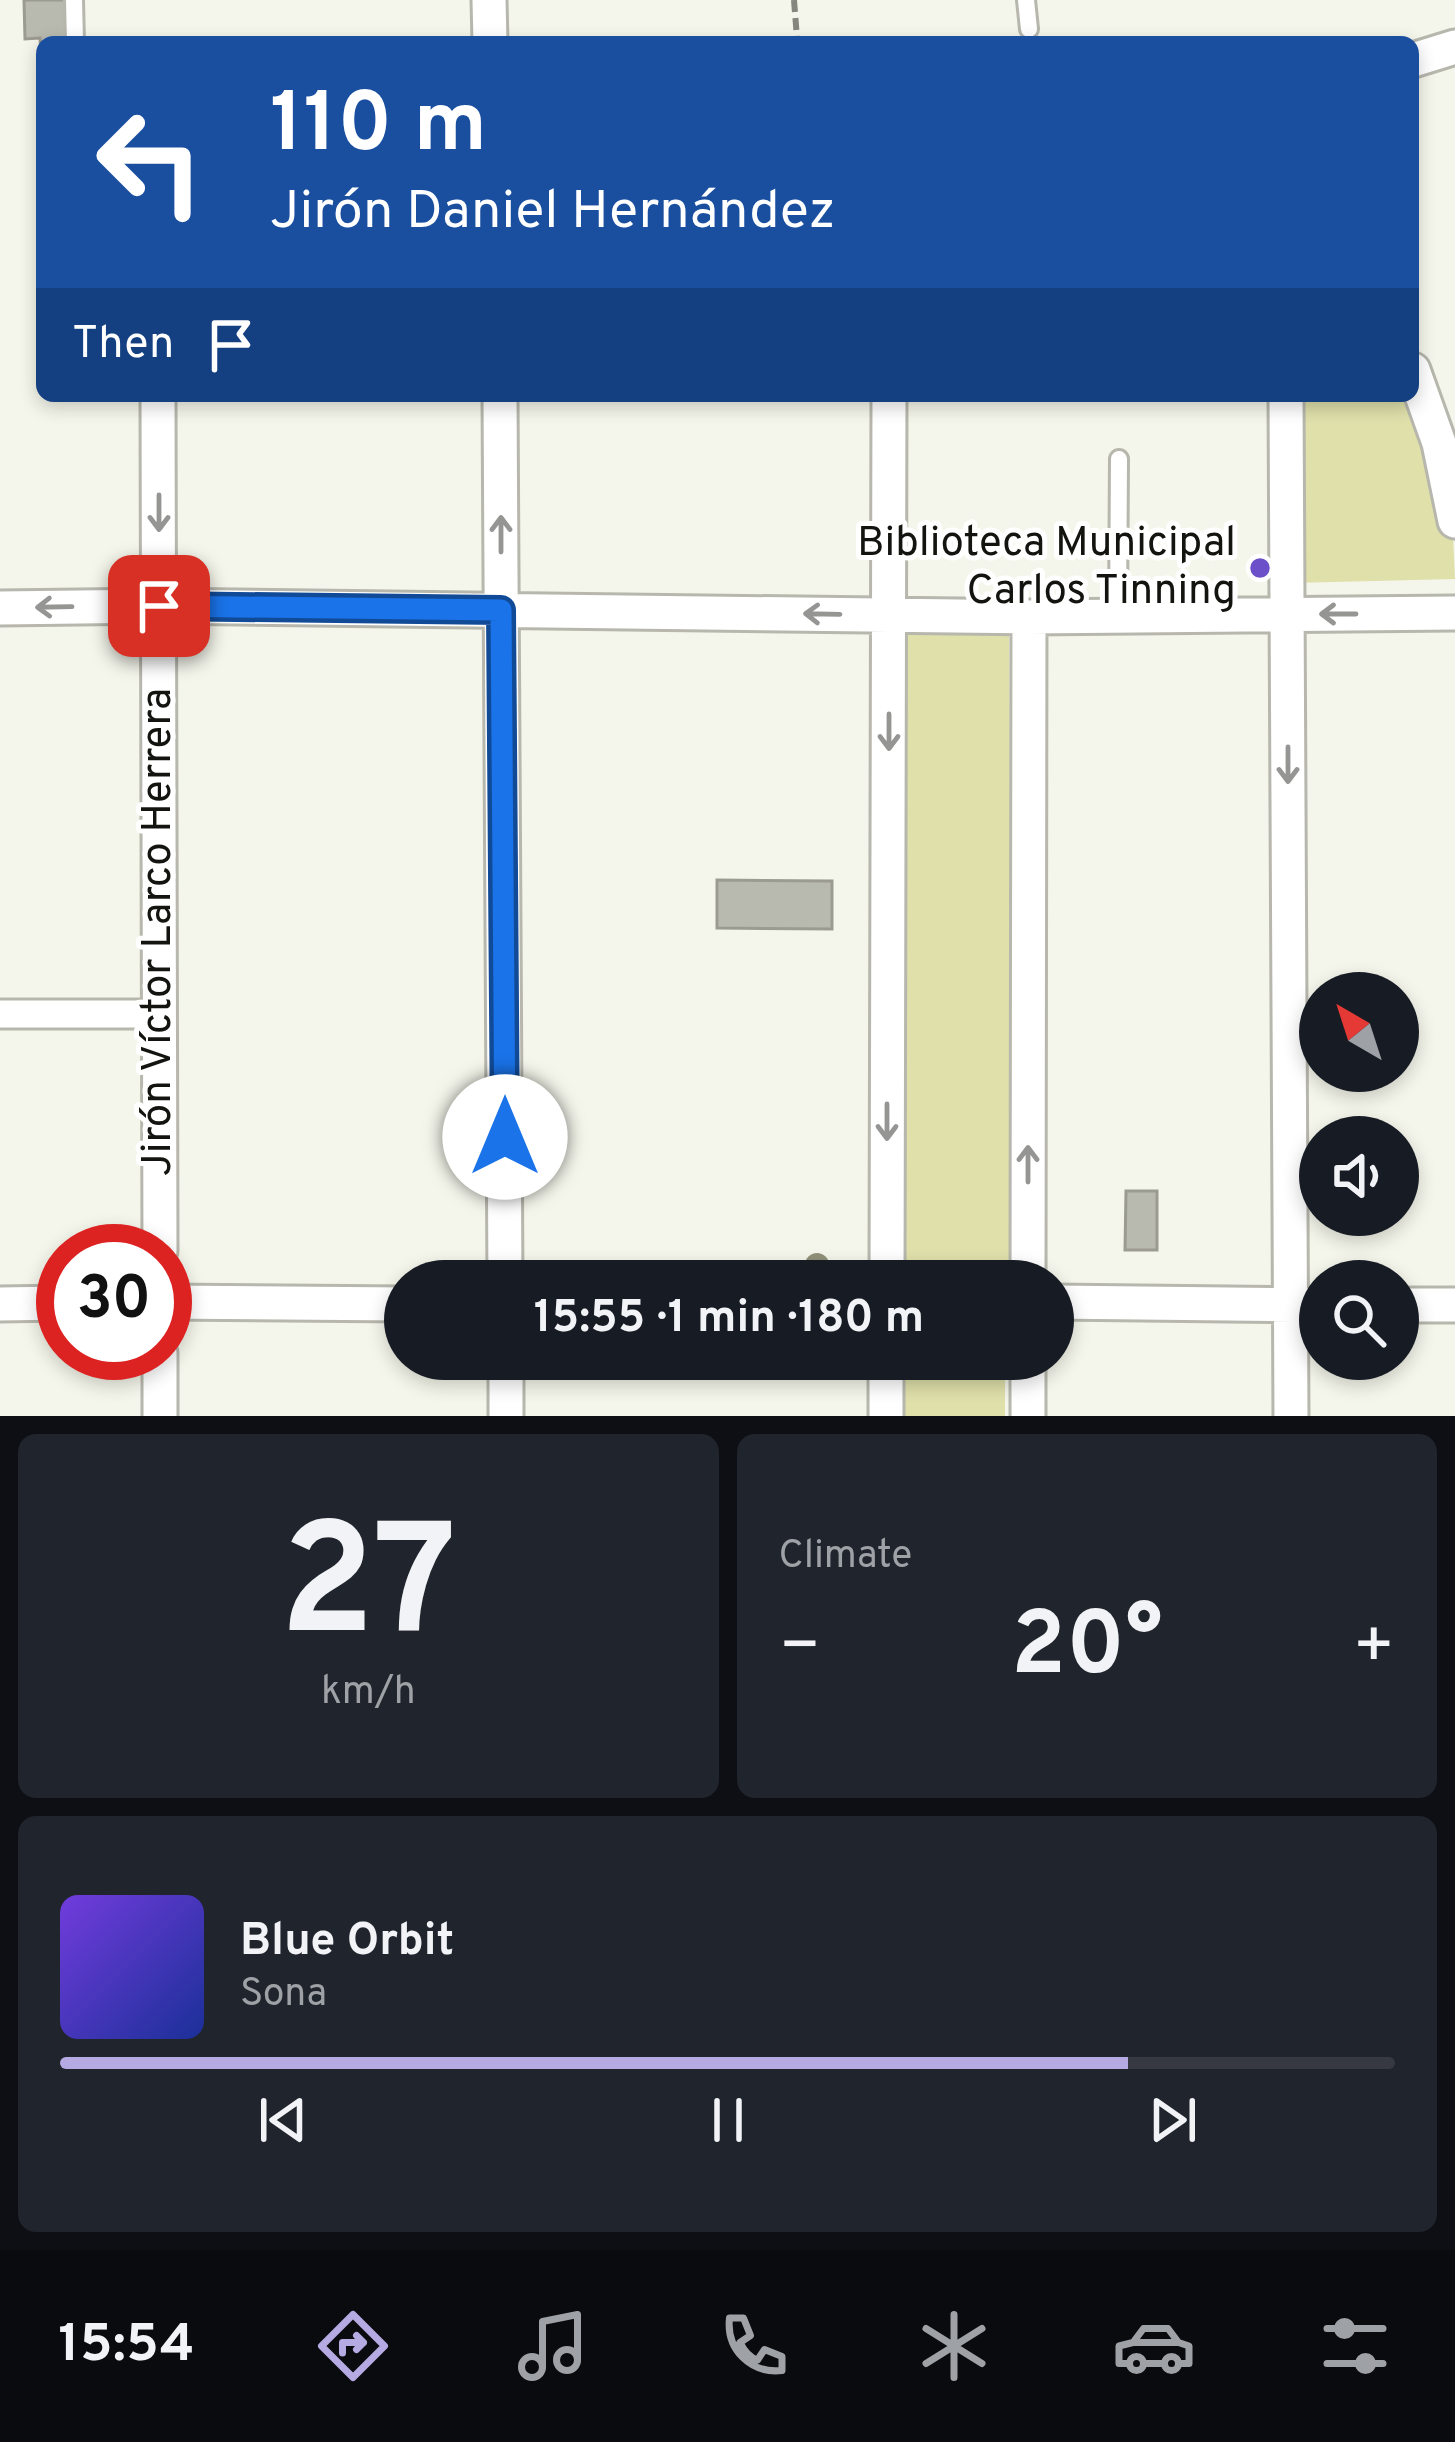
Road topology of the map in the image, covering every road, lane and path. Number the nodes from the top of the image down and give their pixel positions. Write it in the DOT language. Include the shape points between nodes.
graph roads {
  1 [pos="74,0"];
  2 [pos="489,0"];
  3 [pos="794,0"];
  4 [pos="1026,0"];
  5 [pos="1029,28"];
  6 [pos="75,36"];
  7 [pos="490,36"];
  8 [pos="797,36"];
  9 [pos="1455,47"];
  10 [pos="1419,57"];
  11 [pos="1419,387"];
  12 [pos="158,402"];
  13 [pos="500,402"];
  14 [pos="890,402"];
  15 [pos="1286,402"];
  16 [pos="1119,459"];
  17 [pos="1455,521"];
  18 [pos="159,606"];
  19 [pos="0,608"];
  20 [pos="501,610"];
  21 [pos="1455,613"];
  22 [pos="1287,614"];
  23 [pos="889,615"];
  24 [pos="1118,616"];
  25 [pos="1029,617"];
  26 [pos="0,1014"];
  27 [pos="158,1014"];
  28 [pos="160,1224"];
  29 [pos="506,1260"];
  30 [pos="886,1260"];
  31 [pos="1028,1260"];
  32 [pos="1304,1260"];
  33 [pos="192,1302"];
  34 [pos="1074,1302"];
  35 [pos="0,1304"];
  36 [pos="36,1304"];
  37 [pos="384,1304"];
  38 [pos="1299,1305"];
  39 [pos="1419,1305"];
  40 [pos="1455,1305"];
  41 [pos="1299,1353"];
  42 [pos="160,1380"];
  43 [pos="506,1380"];
  44 [pos="886,1380"];
  45 [pos="1028,1380"];
  46 [pos="160,1416"];
  47 [pos="506,1416"];
  48 [pos="886,1416"];
  49 [pos="1028,1416"];
  50 [pos="1291,1416"];
  1 -- 6 [label="lane"];
  2 -- 7 [label="street"];
  3 -- 8 [label="path"];
  4 -- 5 [label="lane"];
  9 -- 10 [label="street"];
  11 -- 17 [label="street"];
  12 -- 18 [label="street, Jirón Víctor Larco Herrera, one-way"];
  20 -- 13 [label="street, one-way"];
  14 -- 23 [label="street"];
  15 -- 22 [label="street"];
  16 -- 24 [label="lane"];
  18 -- 19 [label="street, one-way"];
  18 -- 20 [label="street"];
  18 -- 27 [label="street, Jirón Víctor Larco Herrera"];
  23 -- 20 [label="street, one-way"];
  20 -- 29 [label="street"];
  21 -- 22 [label="street, one-way"];
  22 -- 24 [label="street"];
  22 -- 32 [label="street, one-way"];
  23 -- 25 [label="street"];
  23 -- 30 [label="street, one-way"];
  24 -- 25 [label="street"];
  31 -- 25 [label="street, one-way"];
  26 -- 27 [label="street"];
  27 -- 28 [label="street, Jirón Víctor Larco Herrera"];
  33 -- 37 [label="street"];
  34 -- 38 [label="street"];
  35 -- 36 [label="street"];
  39 -- 40 [label="street"];
  41 -- 50 [label="street"];
  42 -- 46 [label="street"];
  43 -- 47 [label="street"];
  44 -- 48 [label="street"];
  45 -- 49 [label="street"];
}
